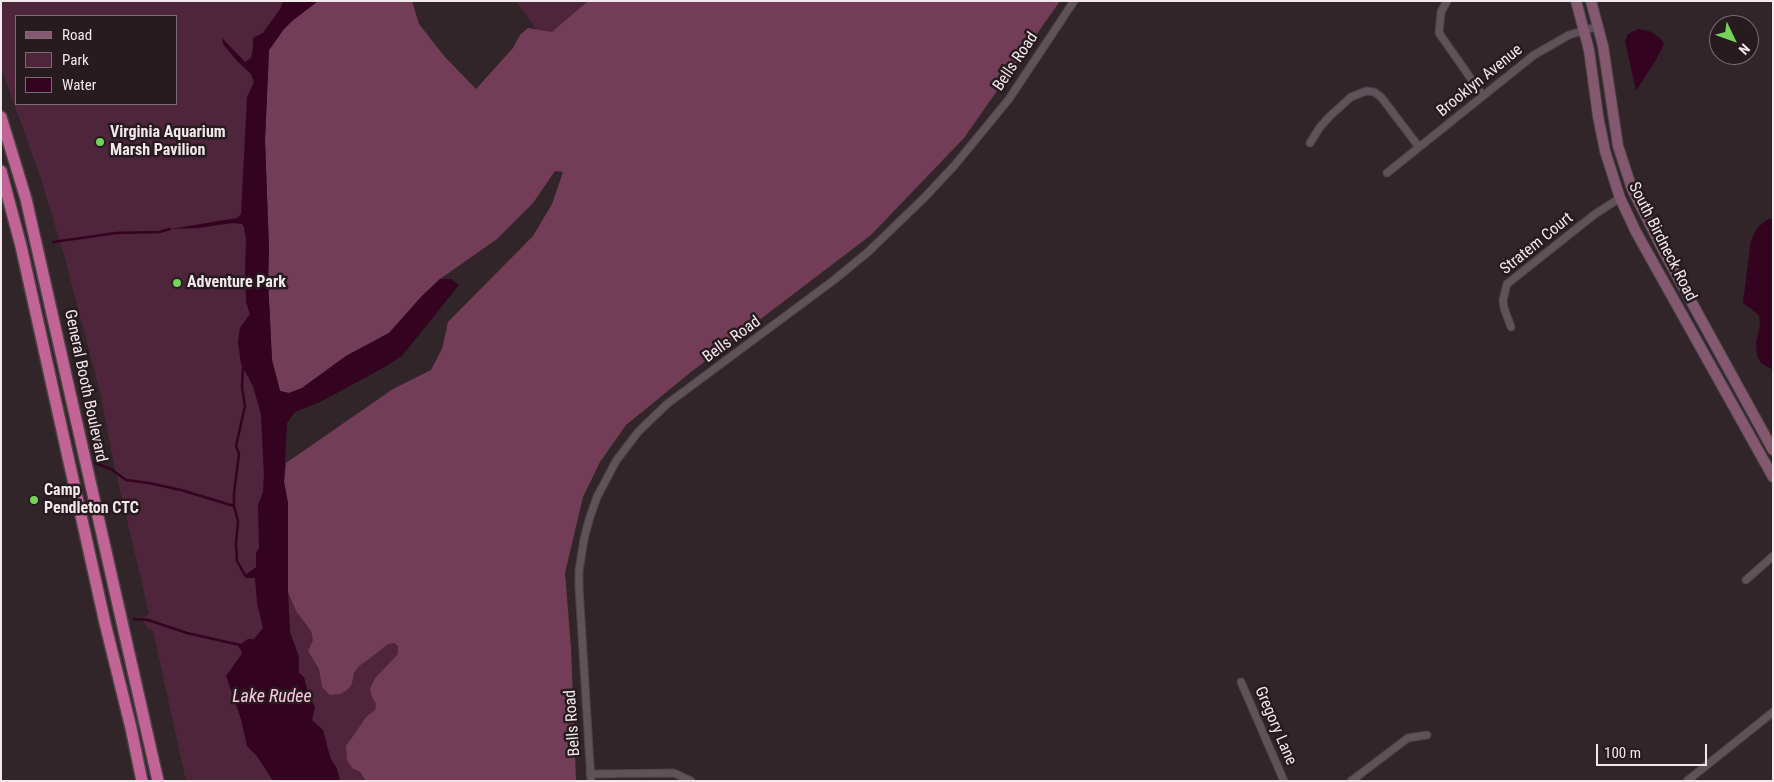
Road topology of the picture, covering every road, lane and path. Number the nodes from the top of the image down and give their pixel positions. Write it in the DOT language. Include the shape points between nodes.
graph roads {
  1 [pos="1074,1"];
  2 [pos="1448,1"];
  3 [pos="1576,1"];
  4 [pos="1590,1"];
  5 [pos="1599,26"];
  6 [pos="1585,31"];
  7 [pos="1483,96"];
  8 [pos="1,117"];
  9 [pos="1310,143"];
  10 [pos="1419,147"];
  11 [pos="1,171"];
  12 [pos="1387,173"];
  13 [pos="1620,198"];
  14 [pos="1510,327"];
  15 [pos="1773,450"];
  16 [pos="1773,477"];
  17 [pos="1773,556"];
  18 [pos="1746,580"];
  19 [pos="1241,682"];
  20 [pos="1773,712"];
  21 [pos="1427,735"];
  22 [pos="591,778"];
  23 [pos="142,781"];
  24 [pos="158,781"];
  25 [pos="691,781"];
  26 [pos="1284,781"];
  27 [pos="1351,781"];
  28 [pos="1686,781"];
  1 -- 22 [label="street, Bells Road" via="1009,98 924,198 834,280 667,404 638,432 616,461 589,520 579,571"];
  2 -- 7 [label="street" via="1441,12 1440,33"];
  3 -- 6 [label="main road, South Birdneck Road"];
  4 -- 5 [label="main road, South Birdneck Road"];
  5 -- 6 [label="street, Brooklyn Avenue"];
  5 -- 15 [label="main road, South Birdneck Road" via="1617,140 1632,189"];
  6 -- 7 [label="street, Brooklyn Avenue" via="1569,35 1534,55"];
  6 -- 13 [label="main road, South Birdneck Road" via="1605,151"];
  7 -- 10 [label="street, Brooklyn Avenue"];
  8 -- 24 [label="highway, General Booth Boulevard" via="26,199"];
  9 -- 10 [label="street" via="1330,116 1351,97 1366,91 1381,97"];
  10 -- 12 [label="street, Brooklyn Avenue"];
  11 -- 23 [label="highway, General Booth Boulevard" via="21,246"];
  13 -- 14 [label="street, Stratem Court" via="1507,284 1503,300"];
  13 -- 16 [label="main road, South Birdneck Road"];
  17 -- 18 [label="street"];
  19 -- 26 [label="street, Gregory Lane"];
  20 -- 28 [label="street"];
  21 -- 27 [label="street" via="1408,738"];
  22 -- 25 [label="street" via="674,773"];
}
